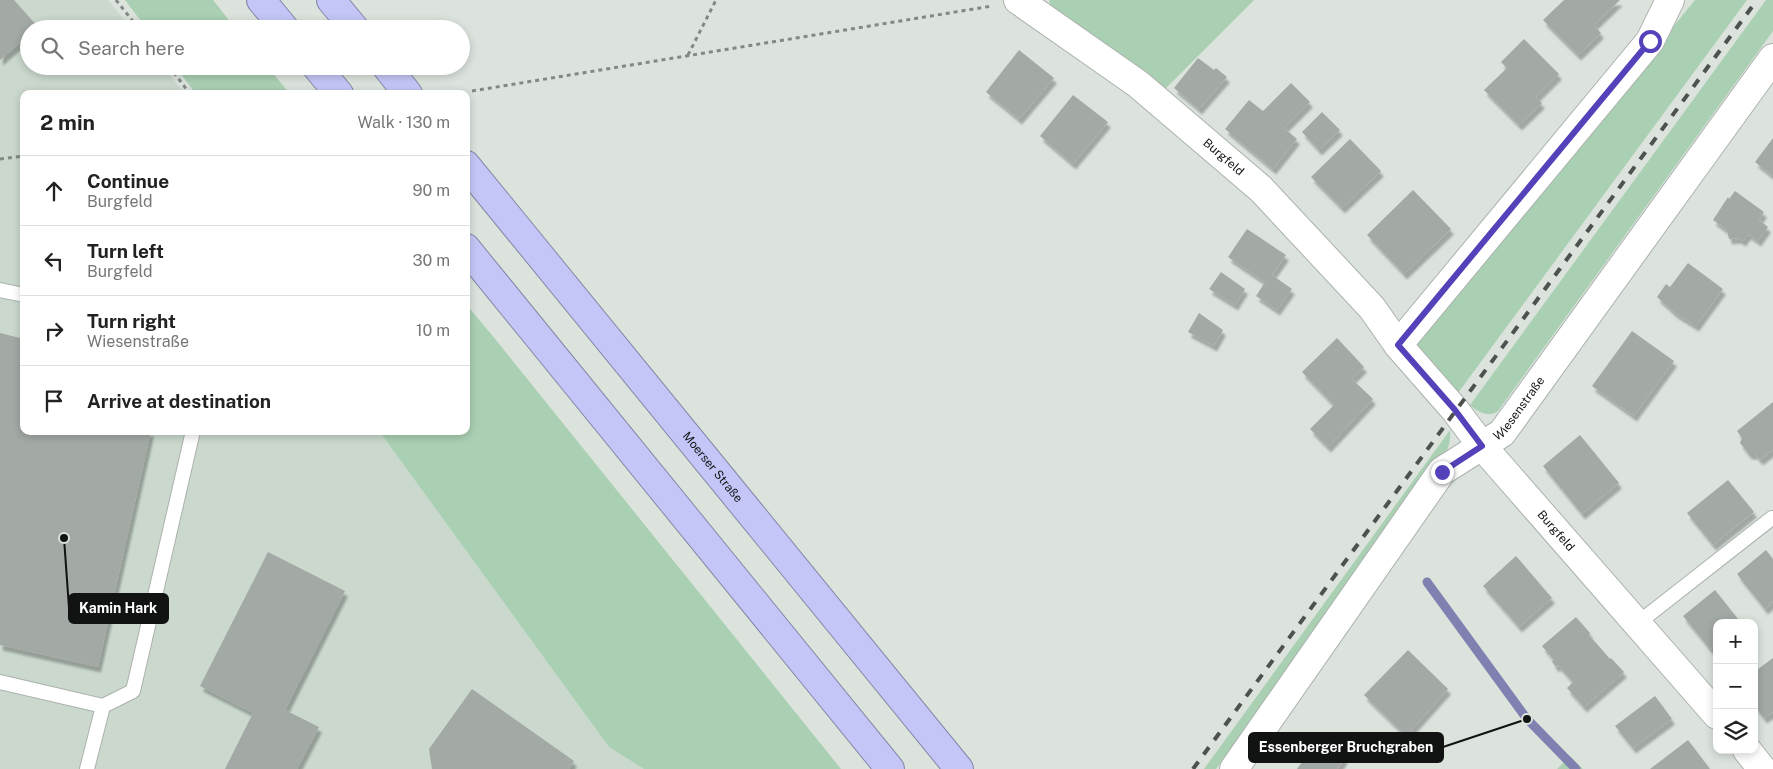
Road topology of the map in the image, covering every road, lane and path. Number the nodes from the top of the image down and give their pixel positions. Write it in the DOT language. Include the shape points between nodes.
graph roads {
  1 [pos="116,0"];
  2 [pos="262,0"];
  3 [pos="331,0"];
  4 [pos="716,0"];
  5 [pos="1670,0"];
  6 [pos="1019,1"];
  7 [pos="132,20"];
  8 [pos="278,20"];
  9 [pos="348,20"];
  10 [pos="687,55"];
  11 [pos="1773,58"];
  12 [pos="176,75"];
  13 [pos="323,75"];
  14 [pos="393,75"];
  15 [pos="187,90"];
  16 [pos="336,90"];
  17 [pos="405,90"];
  18 [pos="472,91"];
  19 [pos="20,156"];
  20 [pos="0,159"];
  21 [pos="470,170"];
  22 [pos="470,253"];
  23 [pos="0,290"];
  24 [pos="20,294"];
  25 [pos="1398,345"];
  26 [pos="192,435"];
  27 [pos="1482,446"];
  28 [pos="1772,518"];
  29 [pos="1638,623"];
  30 [pos="0,682"];
  31 [pos="103,706"];
  32 [pos="1713,710"];
  33 [pos="87,769"];
  34 [pos="890,769"];
  35 [pos="959,769"];
  36 [pos="1234,769"];
  1 -- 7 [label="path"];
  2 -- 8 [label="highway"];
  3 -- 9 [label="highway"];
  4 -- 10 [label="path"];
  5 -- 25 [label="street" via="1650,41"];
  6 -- 10 [label="path"];
  6 -- 25 [label="street, Burgfeld" via="1138,84 1262,189 1372,308"];
  10 -- 18 [label="path"];
  11 -- 27 [label="street, Wiesenstraße" via="1502,433"];
  12 -- 15 [label="path"];
  13 -- 16 [label="highway"];
  14 -- 17 [label="highway"];
  19 -- 20 [label="path"];
  21 -- 35 [label="highway, Moerser Straße"];
  22 -- 34 [label="highway"];
  23 -- 24 [label="lane"];
  25 -- 27 [label="street, Burgfeld"];
  26 -- 31 [label="lane" via="133,691"];
  27 -- 29 [label="street, Burgfeld"];
  27 -- 36 [label="street, Wiesenstraße" via="1442,472"];
  28 -- 29 [label="lane"];
  29 -- 32 [label="street, Burgfeld"];
  30 -- 31 [label="lane"];
  31 -- 33 [label="lane"];
}
